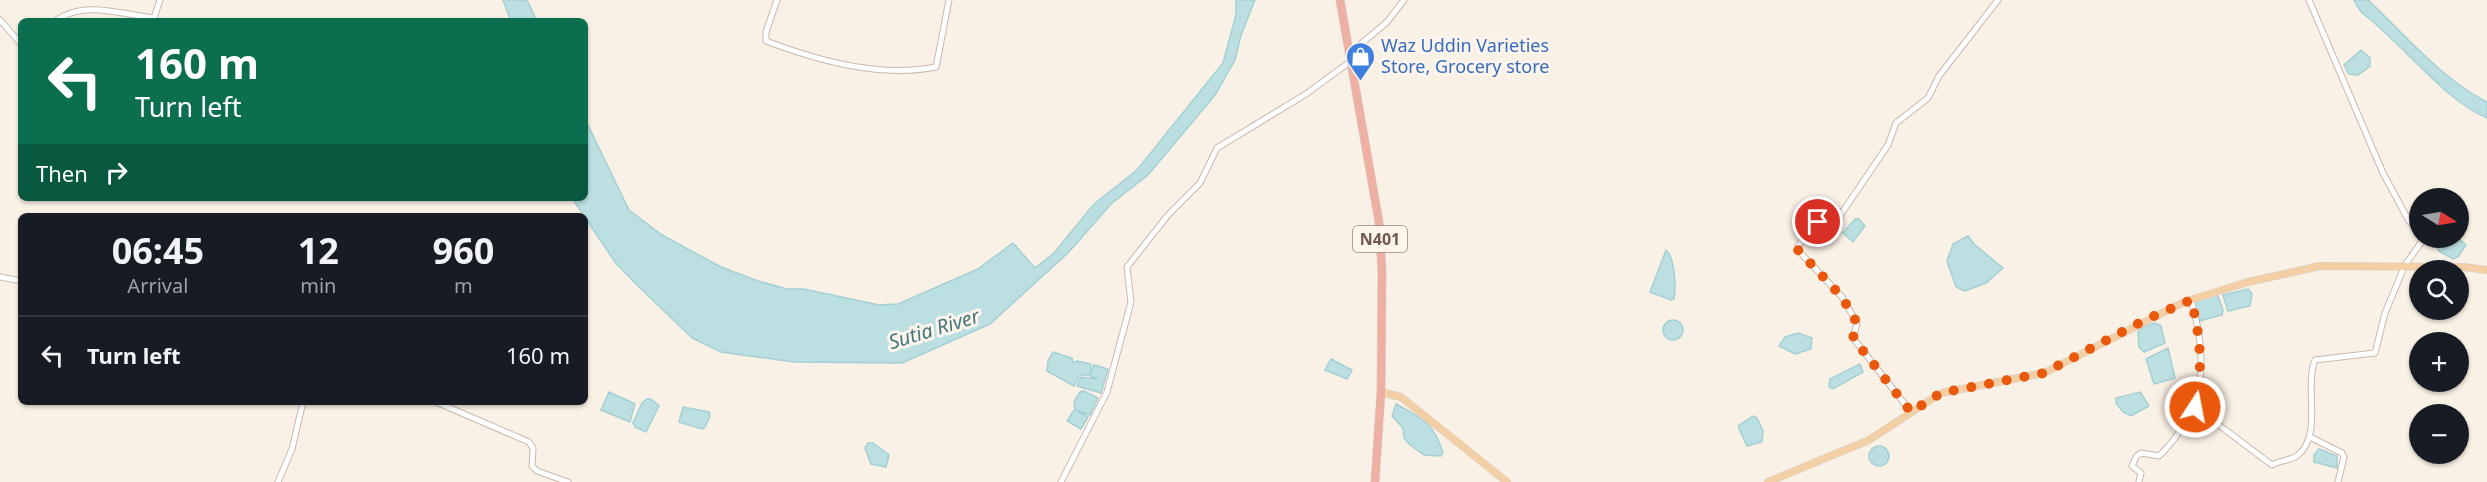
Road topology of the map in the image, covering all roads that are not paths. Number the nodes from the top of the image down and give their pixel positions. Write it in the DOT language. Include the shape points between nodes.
graph roads {
  1 [pos="160,0"];
  2 [pos="777,0"];
  3 [pos="949,0"];
  4 [pos="1340,0"];
  5 [pos="1404,0"];
  6 [pos="1998,0"];
  7 [pos="2309,0"];
  8 [pos="59,18"];
  9 [pos="154,18"];
  10 [pos="154,18"];
  11 [pos="0,20"];
  12 [pos="18,41"];
  13 [pos="1350,57"];
  14 [pos="2409,221"];
  15 [pos="2417,248"];
  16 [pos="2405,265"];
  17 [pos="2487,270"];
  18 [pos="0,277"];
  19 [pos="18,280"];
  20 [pos="2191,300"];
  21 [pos="1381,392"];
  22 [pos="302,405"];
  23 [pos="443,405"];
  24 [pos="2195,407"];
  25 [pos="1911,412"];
  26 [pos="2310,437"];
  27 [pos="278,482"];
  28 [pos="568,482"];
  29 [pos="1061,482"];
  30 [pos="1375,482"];
  31 [pos="1507,482"];
  32 [pos="1768,482"];
  33 [pos="2139,482"];
  34 [pos="2338,482"];
  1 -- 9 [label="street"];
  2 -- 3 [label="street" via="766,41 861,68 893,71 936,67"];
  4 -- 13 [label="highway, N401"];
  5 -- 13 [label="street"];
  6 -- 25 [label="street" via="1939,76 1928,98 1896,123 1888,146 1834,223 1816,222 1798,246 1842,297 1857,323 1853,338"];
  7 -- 14 [label="street" via="2383,173"];
  8 -- 10 [label="street" via="71,9 96,5"];
  11 -- 12 [label="street"];
  13 -- 21 [label="highway, N401" via="1379,222"];
  13 -- 29 [label="street" via="1306,94 1217,148 1200,183 1168,215 1127,267 1131,302 1107,392"];
  15 -- 16 [label="street"];
  16 -- 17 [label="main road"];
  16 -- 20 [label="main road" via="2320,266"];
  16 -- 26 [label="street" via="2374,353 2315,360"];
  18 -- 19 [label="street"];
  20 -- 24 [label="street" via="2201,355"];
  20 -- 25 [label="main road" via="2044,373 1941,393"];
  21 -- 30 [label="highway, N401"];
  21 -- 31 [label="main road" via="1401,397"];
  22 -- 27 [label="street" via="292,449"];
  23 -- 28 [label="street" via="529,442 533,448 532,466"];
  24 -- 26 [label="street" via="2272,465 2296,457"];
  24 -- 33 [label="street" via="2159,456 2141,453 2136,457 2132,466 2141,473"];
  25 -- 32 [label="main road" via="1869,440"];
  26 -- 34 [label="street" via="2342,453"];
}
